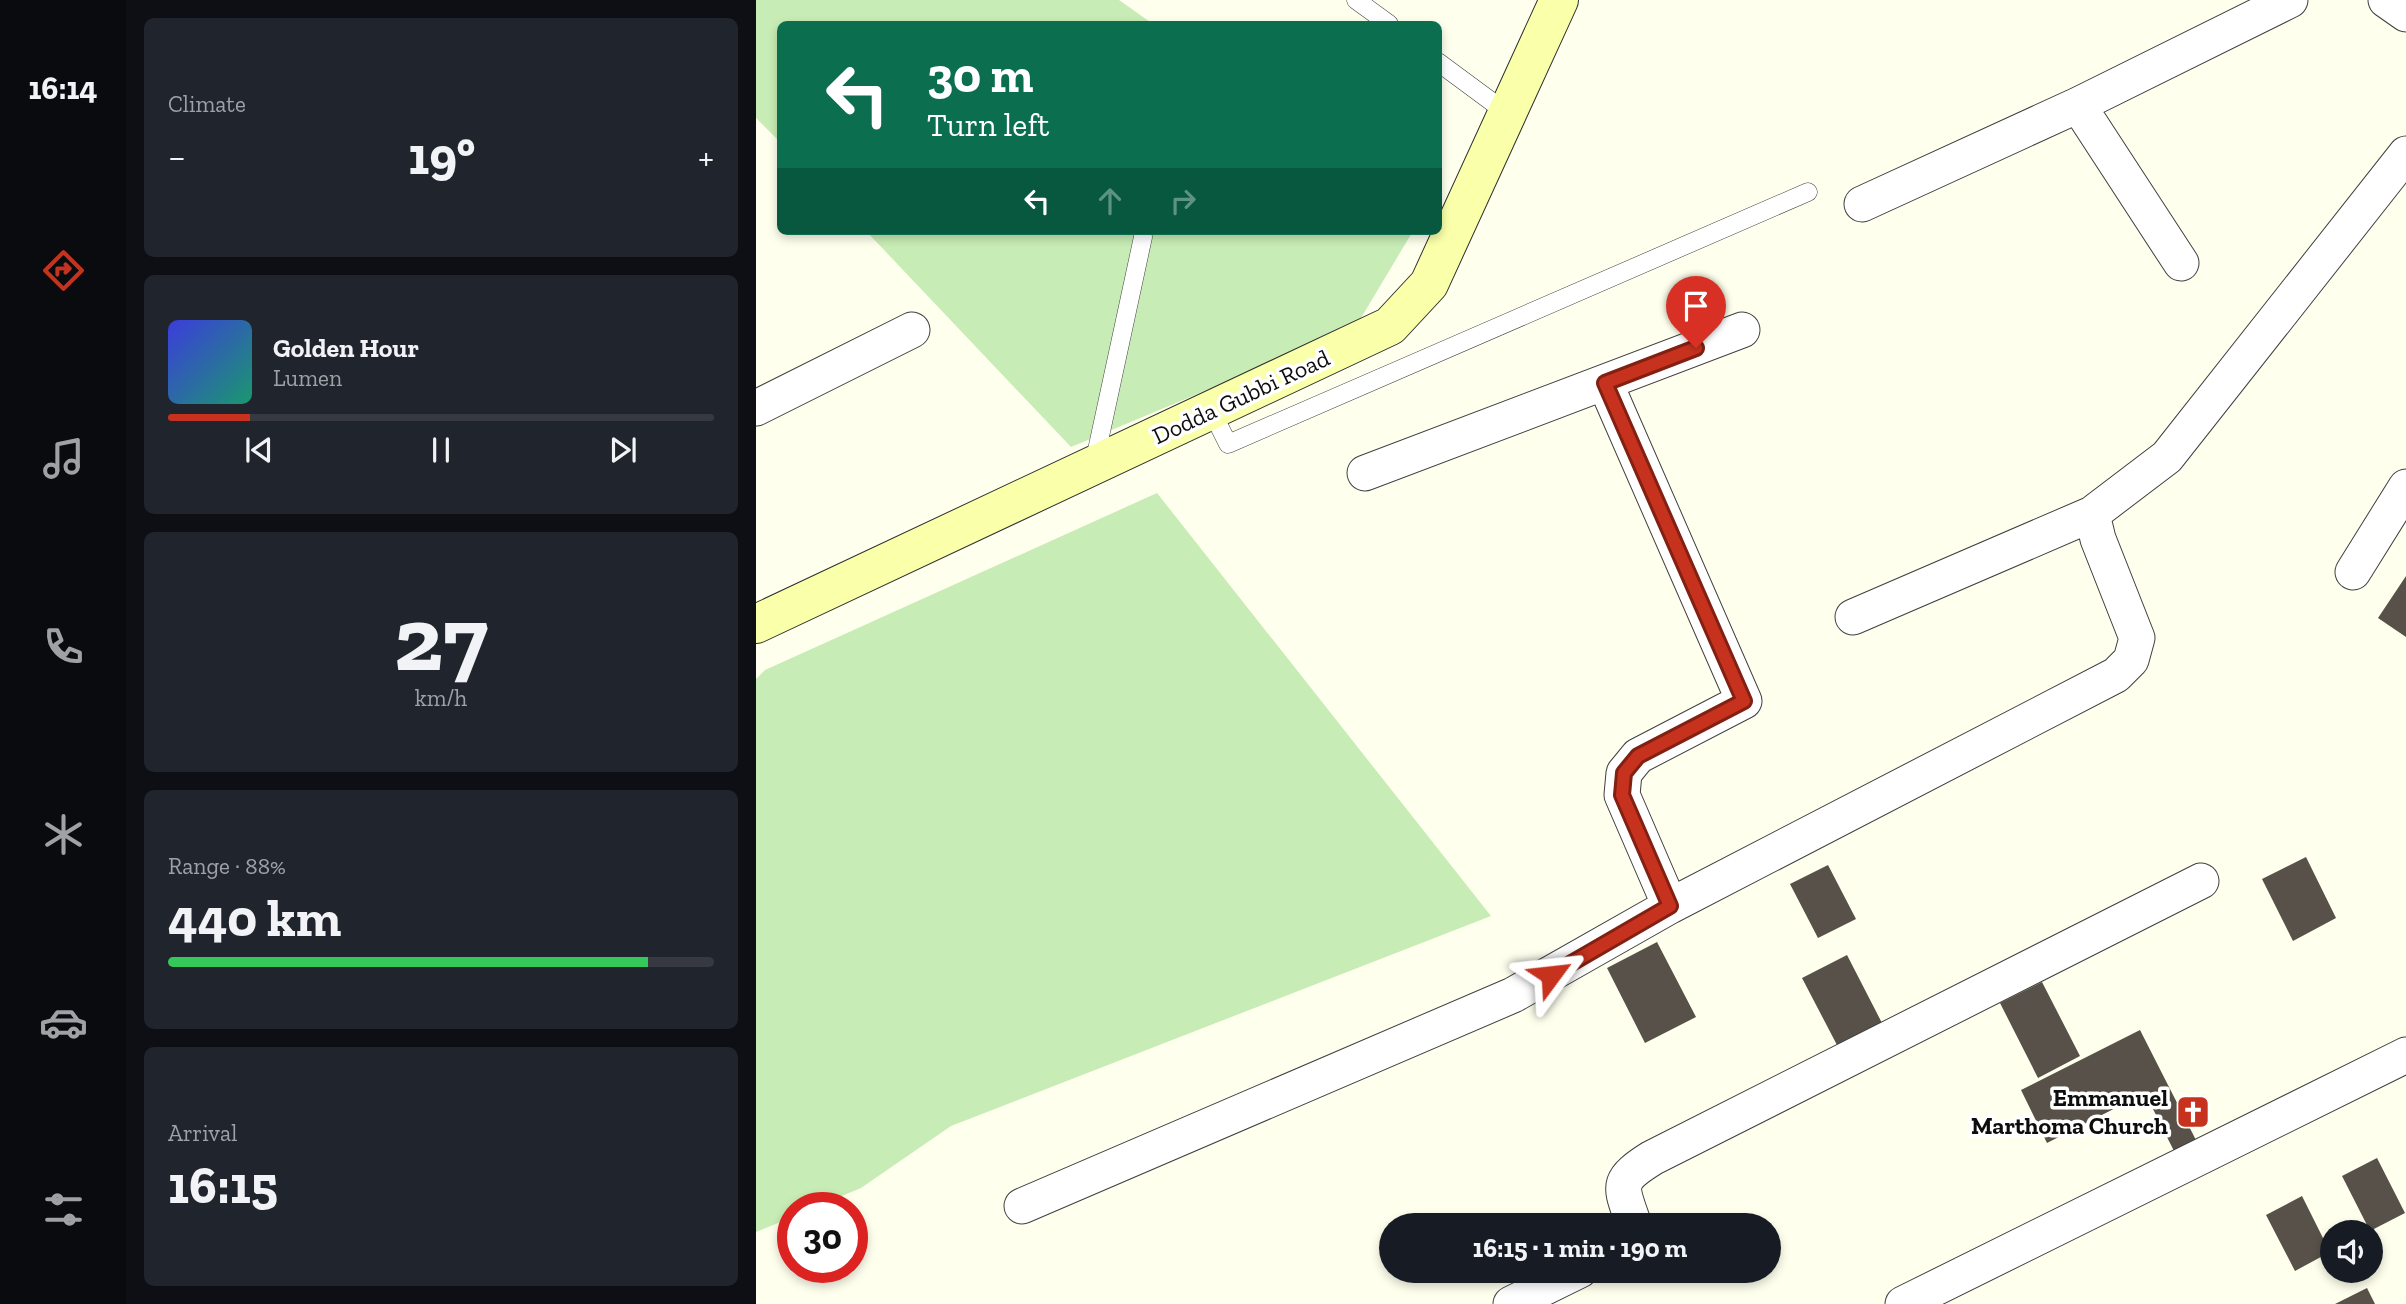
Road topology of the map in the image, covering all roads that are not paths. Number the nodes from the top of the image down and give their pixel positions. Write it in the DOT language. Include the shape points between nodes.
graph roads {
  1 [pos="1356,0"];
  2 [pos="1559,0"];
  3 [pos="2290,0"];
  4 [pos="2386,0"];
  5 [pos="2406,14"];
  6 [pos="1385,21"];
  7 [pos="1442,65"];
  8 [pos="2078,105"];
  9 [pos="1507,113"];
  10 [pos="2406,154"];
  11 [pos="1808,192"];
  12 [pos="1862,204"];
  13 [pos="1143,235"];
  14 [pos="2181,263"];
  15 [pos="912,330"];
  16 [pos="1742,330"];
  17 [pos="1605,383"];
  18 [pos="756,408"];
  19 [pos="1211,410"];
  20 [pos="1094,465"];
  21 [pos="1365,473"];
  22 [pos="2406,487"];
  23 [pos="2092,514"];
  24 [pos="2353,572"];
  25 [pos="1853,617"];
  26 [pos="756,624"];
  27 [pos="2200,881"];
  28 [pos="1670,906"];
  29 [pos="2406,1055"];
  30 [pos="1022,1206"];
  31 [pos="1630,1213"];
  32 [pos="1554,1283"];
  33 [pos="1511,1304"];
  34 [pos="1904,1304"];
  1 -- 6 [label="lane"];
  2 -- 9 [label="street, Dodda Gubbi Road"];
  3 -- 8 [label="street"];
  4 -- 5 [label="street"];
  7 -- 9 [label="lane"];
  8 -- 12 [label="street"];
  8 -- 14 [label="street"];
  9 -- 19 [label="street, Dodda Gubbi Road" via="1429,284 1390,326"];
  10 -- 23 [label="street" via="2168,457"];
  11 -- 19 [label="lane" via="1228,444"];
  13 -- 20 [label="lane"];
  15 -- 18 [label="street"];
  16 -- 17 [label="street"];
  17 -- 21 [label="street"];
  17 -- 28 [label="street" via="1744,701 1638,756 1624,773 1622,795"];
  19 -- 20 [label="street, Dodda Gubbi Road"];
  20 -- 26 [label="street, Dodda Gubbi Road"];
  22 -- 24 [label="street"];
  23 -- 25 [label="street"];
  23 -- 28 [label="street" via="2137,638 2131,660 2116,675"];
  27 -- 31 [label="street" via="1652,1158 1623,1182"];
  28 -- 30 [label="street" via="1513,995"];
  29 -- 34 [label="street"];
  32 -- 33 [label="street"];
}
